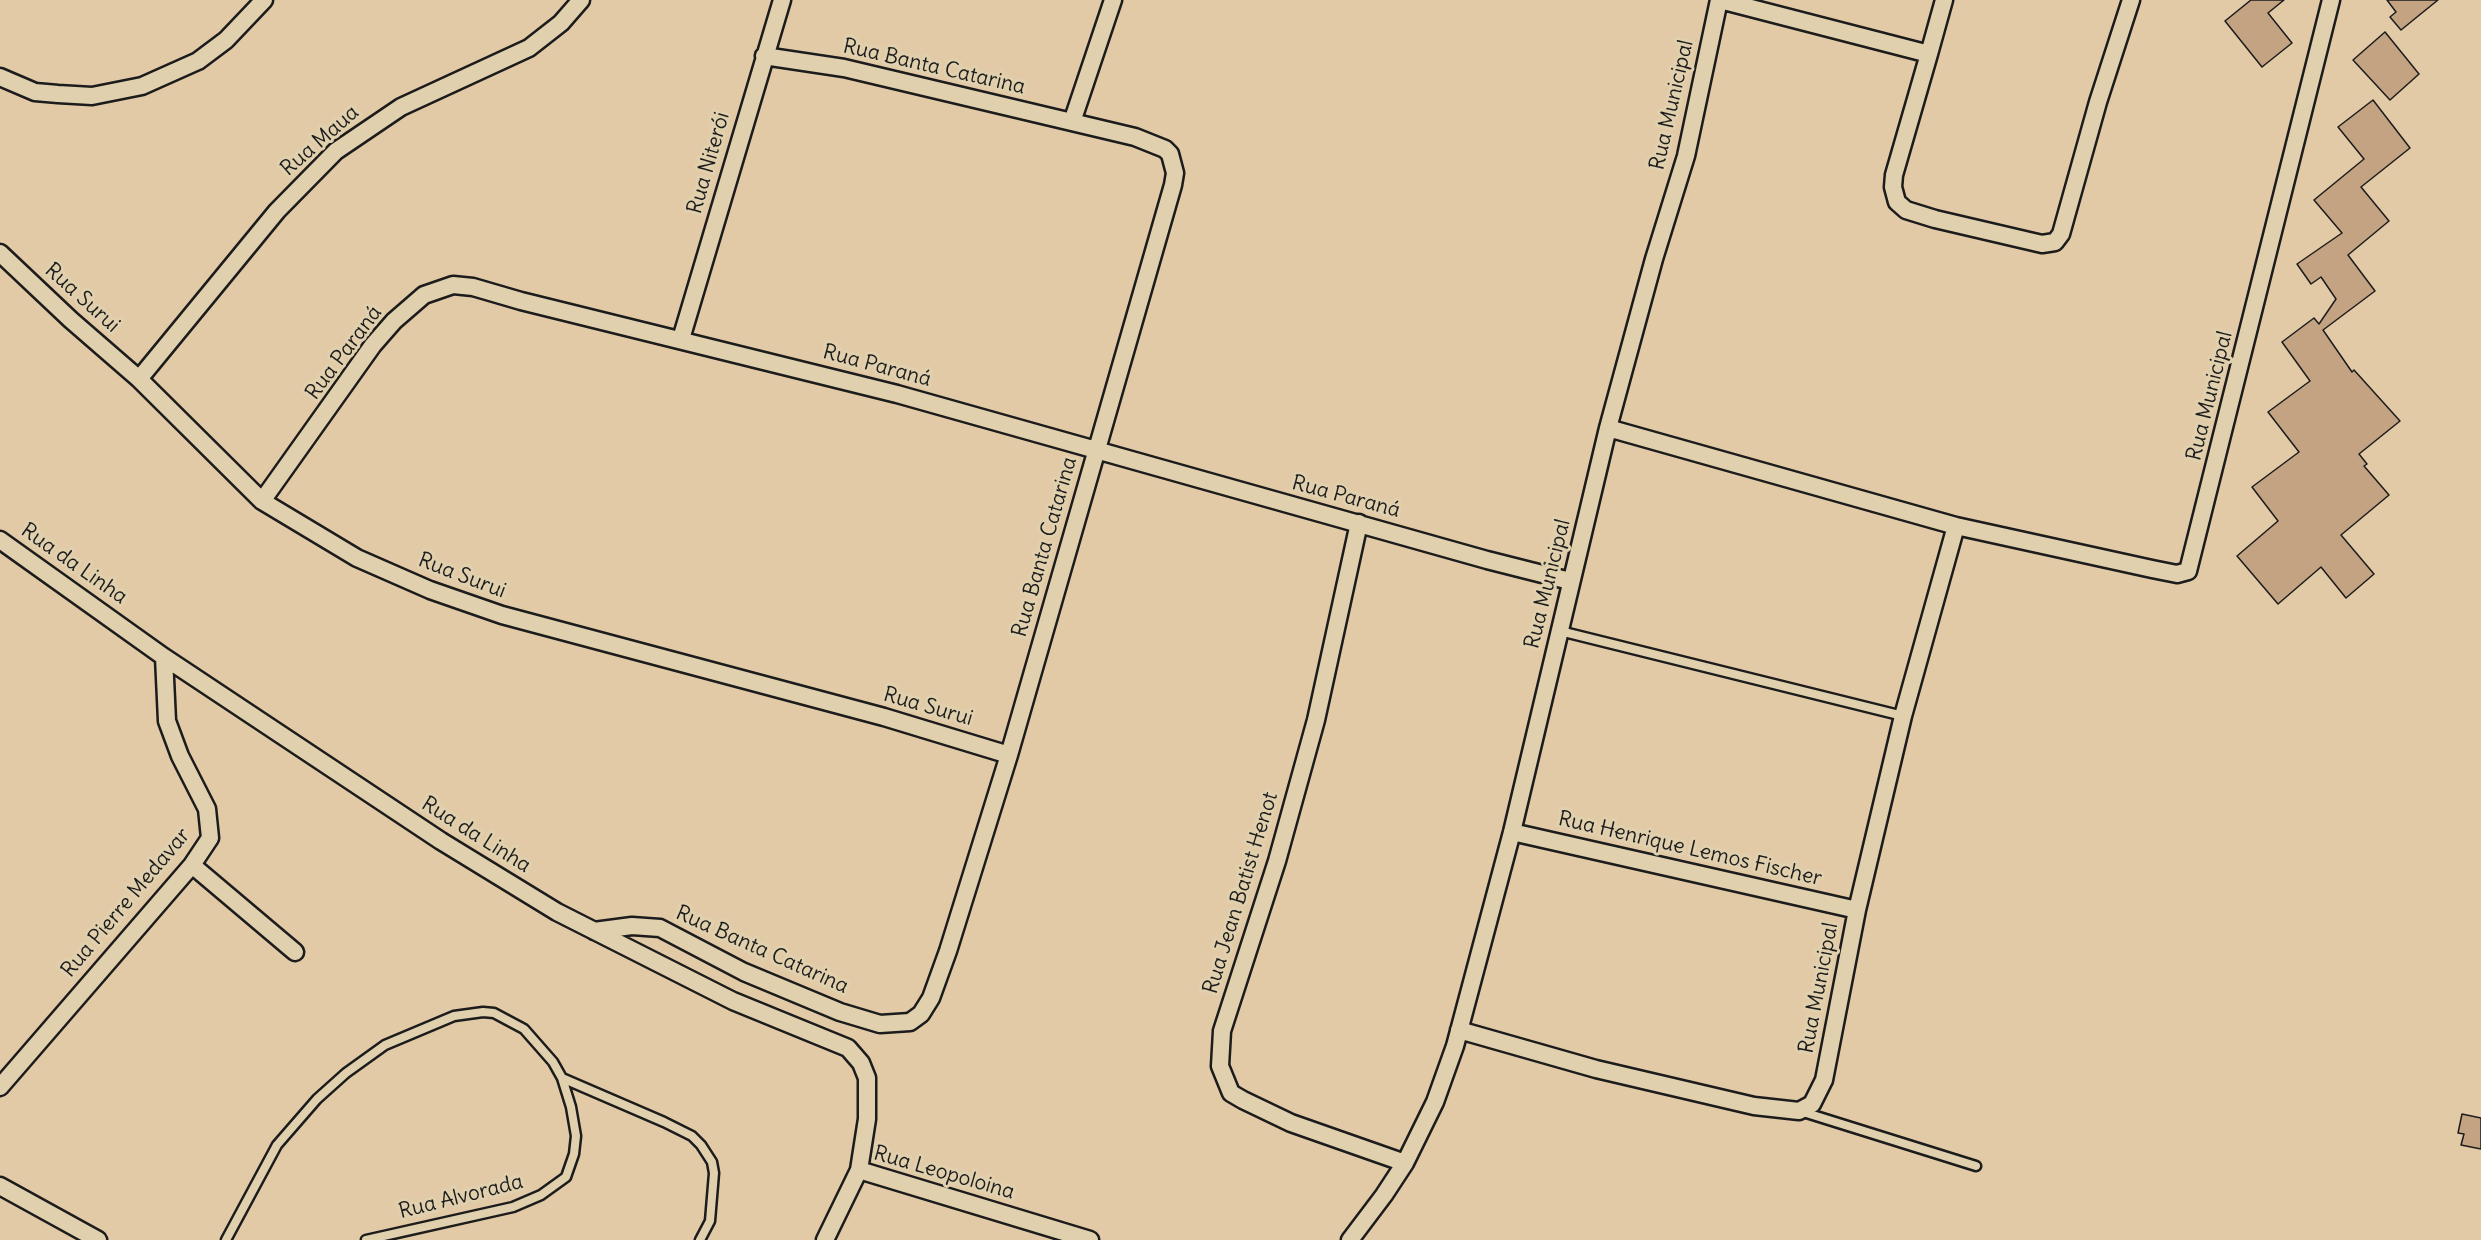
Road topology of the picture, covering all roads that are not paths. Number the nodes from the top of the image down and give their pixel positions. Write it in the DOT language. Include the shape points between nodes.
graph roads {
  1 [pos="264,0"];
  2 [pos="580,0"];
  3 [pos="782,0"];
  4 [pos="1113,0"];
  5 [pos="1719,0"];
  6 [pos="1944,0"];
  7 [pos="2131,0"];
  8 [pos="2331,0"];
  9 [pos="1929,54"];
  10 [pos="764,56"];
  11 [pos="0,77"];
  12 [pos="1072,122"];
  13 [pos="0,253"];
  14 [pos="681,339"];
  15 [pos="139,379"];
  16 [pos="1608,428"];
  17 [pos="1096,451"];
  18 [pos="262,501"];
  19 [pos="1359,523"];
  20 [pos="1956,526"];
  21 [pos="0,540"];
  22 [pos="1570,581"];
  23 [pos="1560,632"];
  24 [pos="164,657"];
  25 [pos="1904,716"];
  26 [pos="1009,755"];
  27 [pos="1512,832"];
  28 [pos="192,865"];
  29 [pos="1857,910"];
  30 [pos="594,931"];
  31 [pos="295,952"];
  32 [pos="1459,1029"];
  33 [pos="562,1078"];
  34 [pos="0,1087"];
  35 [pos="1799,1111"];
  36 [pos="1405,1163"];
  37 [pos="1976,1166"];
  38 [pos="859,1170"];
  39 [pos="0,1186"];
  40 [pos="1079,1238"];
  41 [pos="98,1240"];
  42 [pos="226,1240"];
  43 [pos="366,1240"];
  44 [pos="700,1240"];
  45 [pos="825,1240"];
  46 [pos="1350,1240"];
  1 -- 11 [label="street" via="226,40 198,61 142,86 92,96 69,95 35,92"];
  2 -- 15 [label="street, Rua Maua" via="561,23 529,48 401,107 336,151 277,211"];
  3 -- 10 [label="street, Rua Niterói"];
  4 -- 12 [label="street"];
  5 -- 9 [label="street"];
  5 -- 16 [label="street, Rua Municipal" via="1686,156"];
  6 -- 9 [label="street"];
  7 -- 9 [label="street" via="2061,234 2049,244 1969,229 1906,210 1897,202 1894,174"];
  8 -- 20 [label="street, Rua Municipal" via="2188,571 2177,574"];
  10 -- 12 [label="street, Rua Banta Catarina" via="844,68"];
  10 -- 14 [label="street, Rua Niterói"];
  12 -- 17 [label="street, Rua Banta Catarina" via="1166,149 1175,173"];
  13 -- 15 [label="street, Rua Surui"];
  14 -- 17 [label="street, Rua Paraná" via="897,394"];
  14 -- 18 [label="street, Rua Paraná" via="473,287 453,285 435,290 410,305 373,345"];
  15 -- 18 [label="street, Rua Surui"];
  16 -- 20 [label="street, Rua Municipal"];
  16 -- 22 [label="street, Rua Municipal"];
  17 -- 19 [label="street, Rua Paraná"];
  17 -- 26 [label="street, Rua Banta Catarina"];
  18 -- 26 [label="street, Rua Surui" via="357,558 430,590 502,615 884,717"];
  19 -- 22 [label="street, Rua Paraná"];
  19 -- 36 [label="street, Rua Jean Batist Henot" via="1316,720 1277,861 1222,1031 1220,1066 1231,1092 1243,1100 1291,1123"];
  20 -- 25 [label="street, Rua Municipal"];
  21 -- 24 [label="street, Rua da Linha"];
  22 -- 23 [label="street, Rua Municipal"];
  23 -- 25 [label="lane"];
  23 -- 27 [label="street, Rua Municipal"];
  24 -- 28 [label="street, Rua Pierre Medavar" via="167,722 207,809 210,825 210,838"];
  24 -- 30 [label="street, Rua da Linha" via="441,841"];
  25 -- 29 [label="street, Rua Municipal"];
  26 -- 30 [label="street, Rua Banta Catarina" via="931,998 921,1014 910,1022 880,1024 840,1012 744,972 660,928 632,926"];
  27 -- 29 [label="street, Rua Henrique Lemos Fischer"];
  27 -- 32 [label="street, Rua Municipal"];
  28 -- 31 [label="street"];
  28 -- 34 [label="street, Rua Pierre Medavar"];
  29 -- 35 [label="street, Rua Municipal" via="1824,1080 1812,1104"];
  30 -- 38 [label="street, Rua da Linha" via="734,1001 848,1048 864,1070 868,1091"];
  32 -- 35 [label="street" via="1596,1069 1754,1106"];
  32 -- 36 [label="street, Rua Municipal" via="1447,1074"];
  33 -- 42 [label="lane, Rua Alvorada" via="524,1029 494,1013 454,1016 409,1033 346,1073 292,1125 277,1145"];
  33 -- 43 [label="lane, Rua Alvorada" via="576,1136 571,1165 556,1186 513,1207"];
  33 -- 44 [label="lane" via="664,1122 702,1145 714,1173 710,1221"];
  35 -- 37 [label="lane"];
  36 -- 46 [label="street, Rua Municipal"];
  38 -- 40 [label="street, Rua Leopoloina"];
  38 -- 45 [label="street, Rua Leopoloina"];
  39 -- 41 [label="street"];
}
